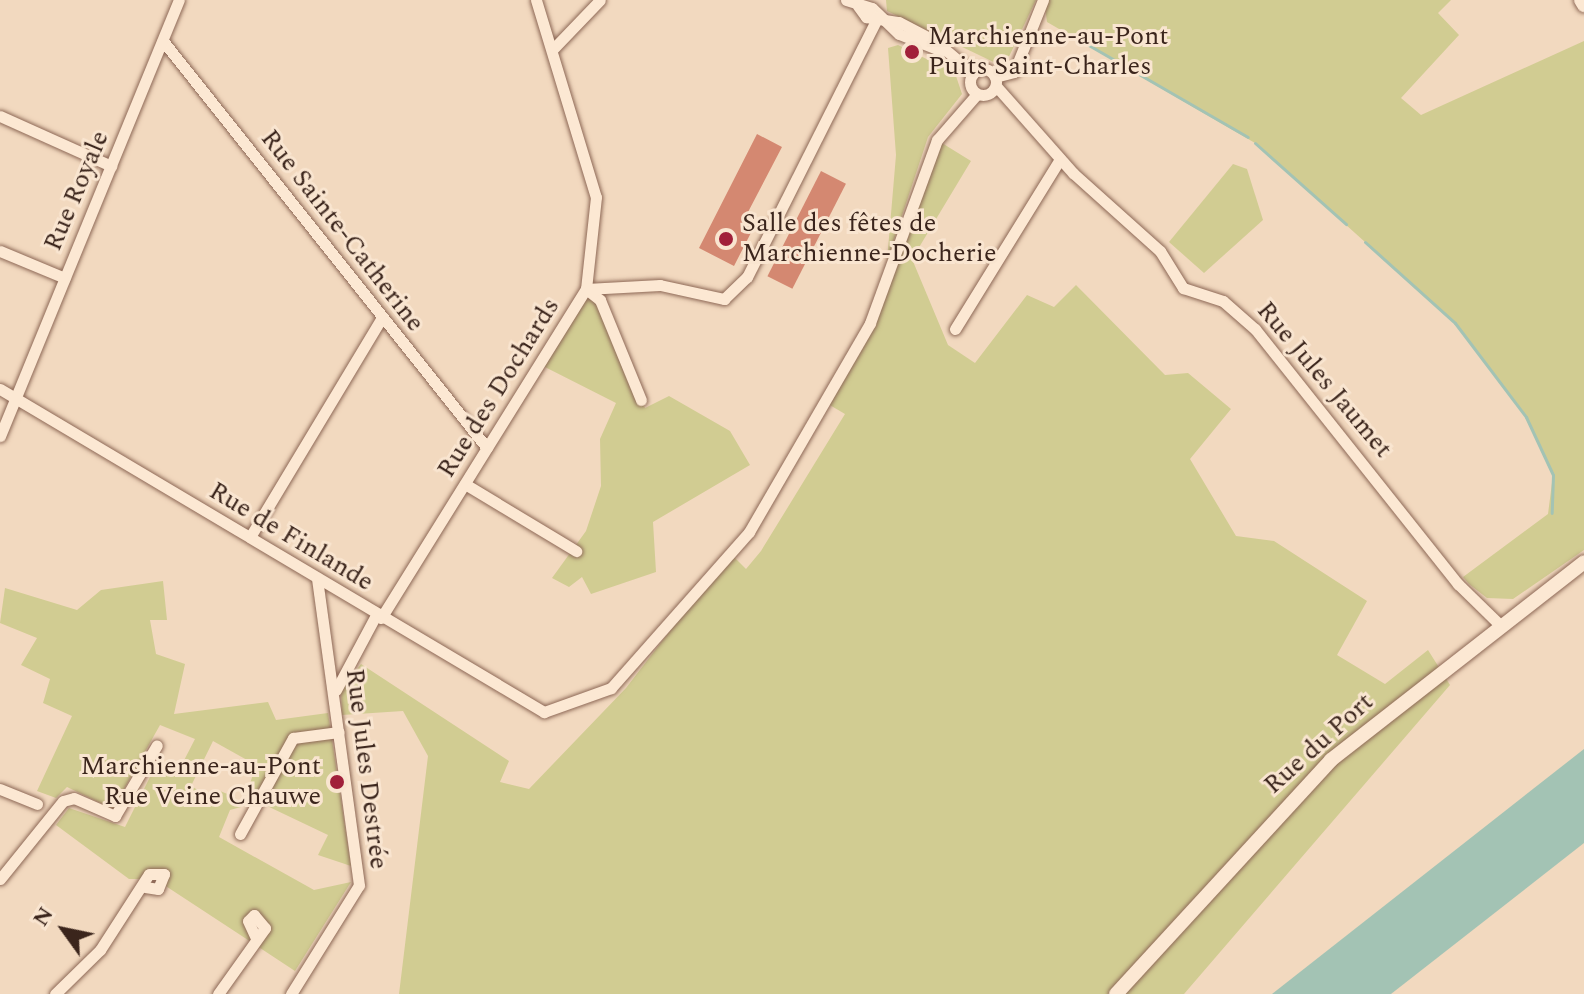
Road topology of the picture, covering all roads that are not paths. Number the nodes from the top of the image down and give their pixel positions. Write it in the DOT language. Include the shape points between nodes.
graph roads {
  1 [pos="179,0"];
  2 [pos="536,0"];
  3 [pos="600,0"];
  4 [pos="1043,0"];
  5 [pos="852,3"];
  6 [pos="878,16"];
  7 [pos="163,41"];
  8 [pos="552,50"];
  9 [pos="973,73"];
  10 [pos="996,81"];
  11 [pos="977,94"];
  12 [pos="0,116"];
  13 [pos="1060,159"];
  14 [pos="111,166"];
  15 [pos="0,251"];
  16 [pos="65,278"];
  17 [pos="586,289"];
  18 [pos="382,317"];
  19 [pos="955,329"];
  20 [pos="0,389"];
  21 [pos="15,398"];
  22 [pos="641,400"];
  23 [pos="0,436"];
  24 [pos="487,448"];
  25 [pos="465,484"];
  26 [pos="250,537"];
  27 [pos="576,551"];
  28 [pos="1584,562"];
  29 [pos="317,578"];
  30 [pos="379,617"];
  31 [pos="1501,626"];
  32 [pos="336,691"];
  33 [pos="339,732"];
  34 [pos="157,745"];
  35 [pos="0,789"];
  36 [pos="37,804"];
  37 [pos="240,834"];
  38 [pos="0,879"];
  39 [pos="145,887"];
  40 [pos="256,938"];
  41 [pos="55,994"];
  42 [pos="218,994"];
  43 [pos="291,994"];
  44 [pos="1116,994"];
  1 -- 7 [label="street, Rue Royale"];
  2 -- 8 [label="street"];
  3 -- 8 [label="street"];
  4 -- 10 [label="street" via="1014,72"];
  5 -- 6 [label="street"];
  6 -- 9 [label="street"];
  6 -- 17 [label="street, Rue des Dochards" via="747,277 724,299 660,285"];
  7 -- 14 [label="street, Rue Royale"];
  7 -- 18 [label="street, Rue Sainte-Catherine"];
  8 -- 17 [label="street" via="596,197"];
  9 -- 10 [label="street" via="985,69"];
  9 -- 11 [label="street"];
  10 -- 11 [label="street"];
  10 -- 13 [label="street, Rue Jules Jaumet"];
  11 -- 30 [label="street, Rue de Finlande" via="937,140 870,323 749,532 611,688 544,712"];
  12 -- 14 [label="street"];
  13 -- 19 [label="street"];
  13 -- 31 [label="street, Rue Jules Jaumet" via="1160,251 1183,288 1223,301 1255,329 1458,584"];
  14 -- 16 [label="street, Rue Royale"];
  15 -- 16 [label="street"];
  16 -- 21 [label="street, Rue Royale"];
  17 -- 22 [label="street" via="600,300"];
  17 -- 24 [label="street, Rue des Dochards"];
  18 -- 24 [label="street, Rue Sainte-Catherine"];
  18 -- 26 [label="street"];
  20 -- 21 [label="street, Rue de Finlande"];
  21 -- 23 [label="street, Rue Royale"];
  21 -- 26 [label="street, Rue de Finlande"];
  24 -- 25 [label="street, Rue des Dochards"];
  25 -- 27 [label="street"];
  25 -- 30 [label="street, Rue des Dochards"];
  26 -- 29 [label="street, Rue de Finlande"];
  28 -- 31 [label="main road, Rue du Port"];
  29 -- 30 [label="street, Rue de Finlande"];
  29 -- 32 [label="street, Rue Jules Destrée"];
  30 -- 32 [label="street, Rue des Dochards"];
  31 -- 44 [label="main road, Rue du Port" via="1331,760"];
  32 -- 33 [label="street, Rue Jules Destrée"];
  33 -- 37 [label="street" via="293,738"];
  33 -- 43 [label="street, Rue Jules Destrée" via="359,885"];
  34 -- 38 [label="street" via="115,816 74,798 63,801"];
  35 -- 36 [label="street"];
  39 -- 41 [label="street" via="100,950"];
  40 -- 42 [label="street"];
}
